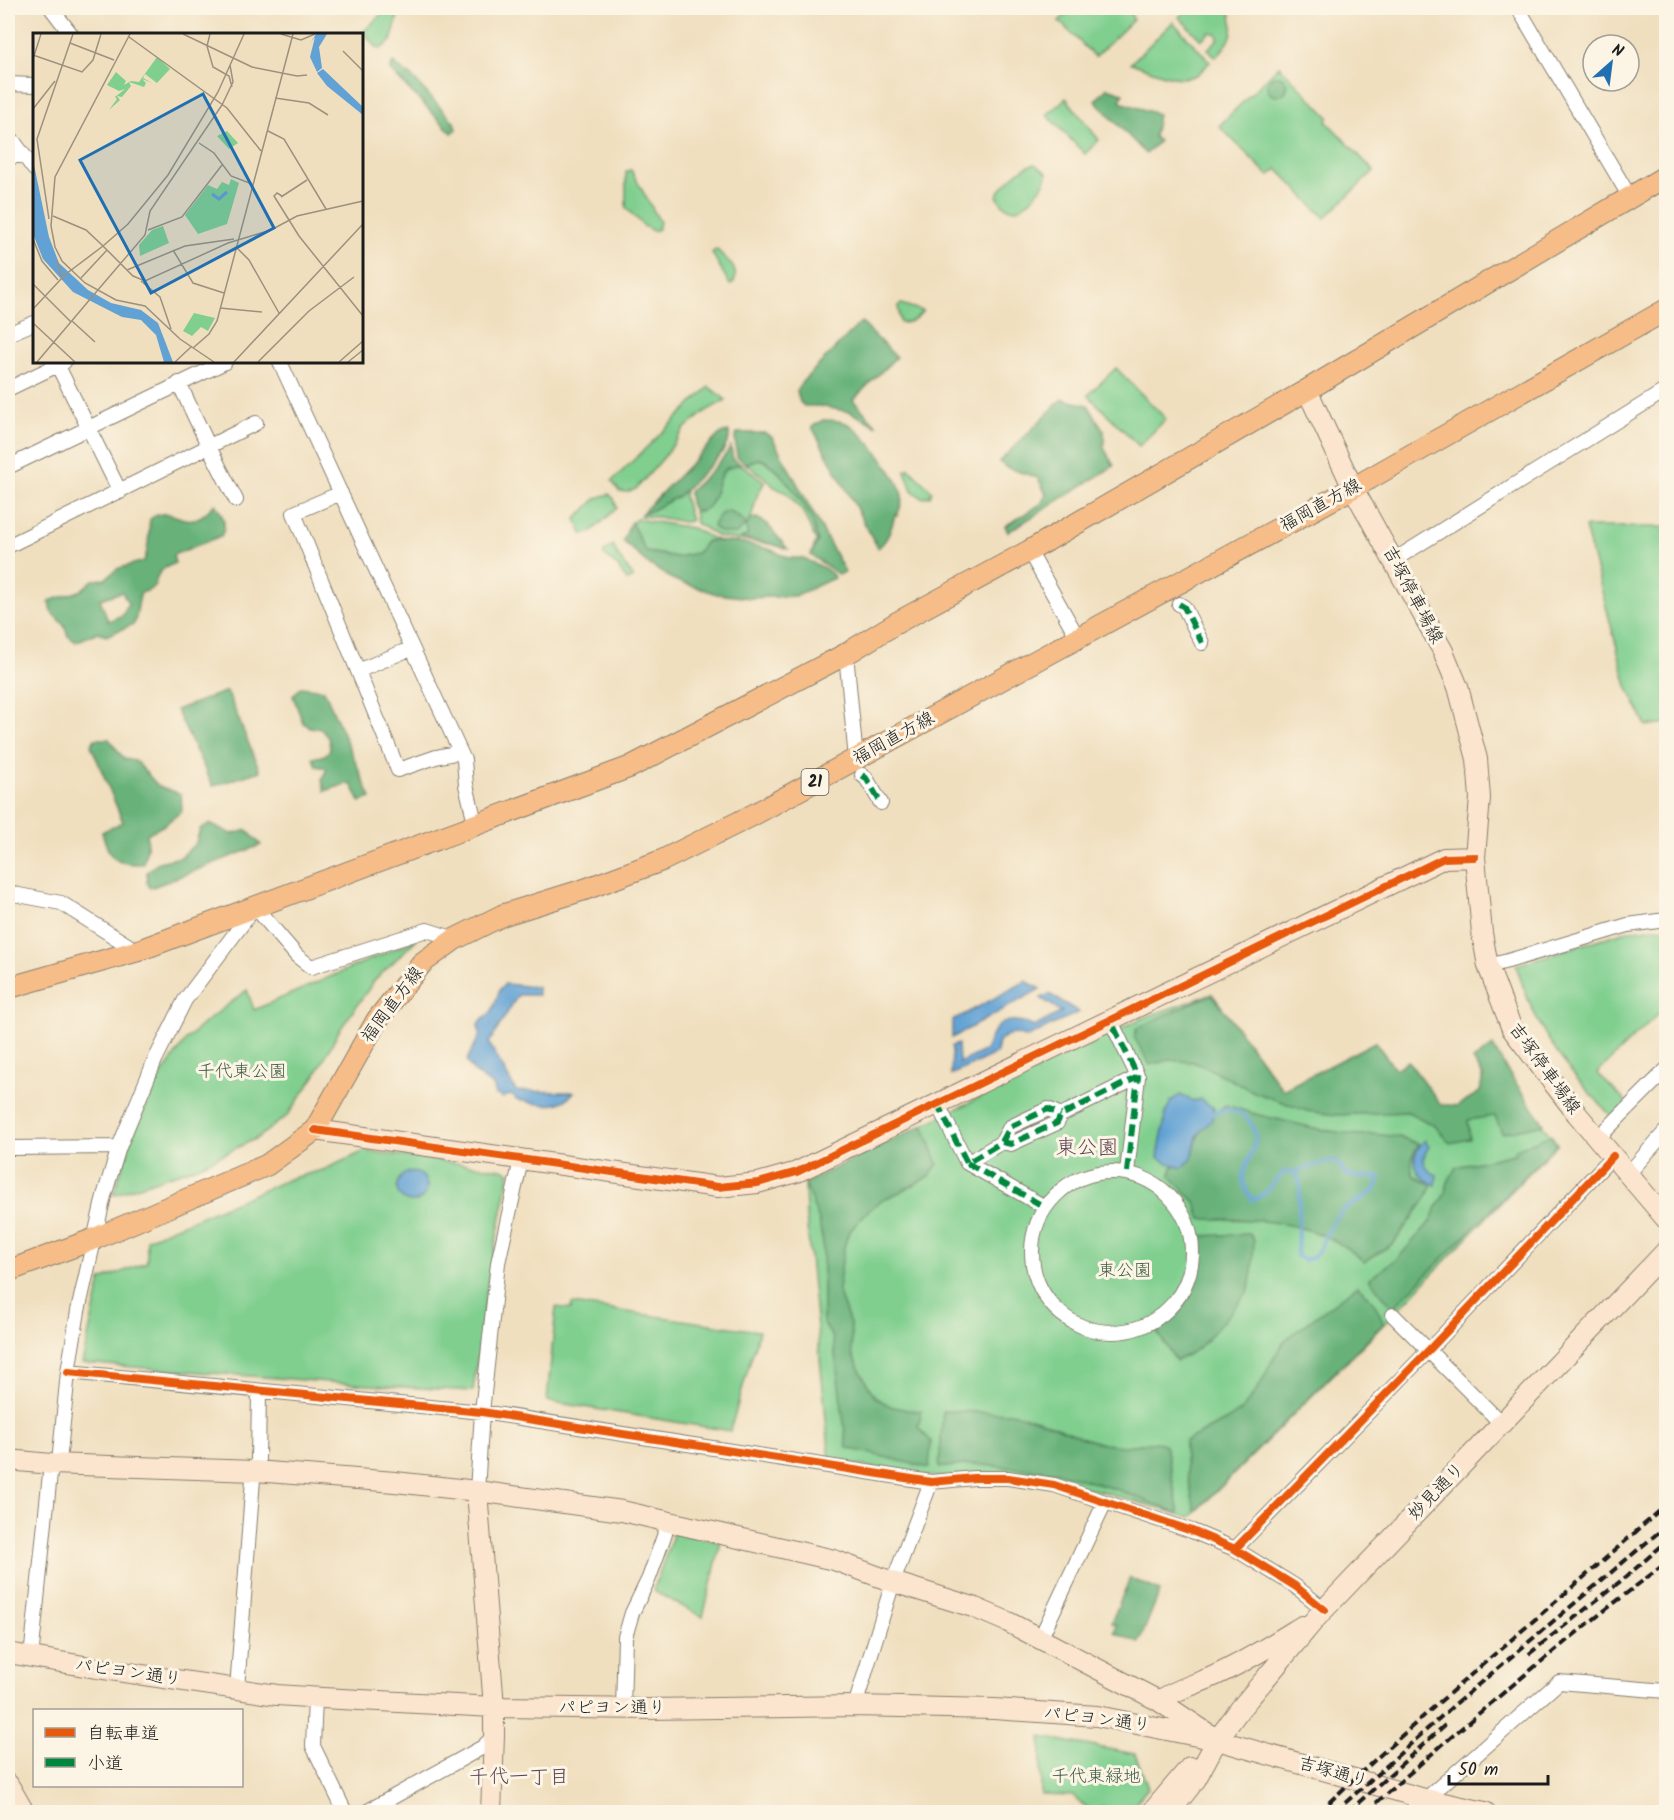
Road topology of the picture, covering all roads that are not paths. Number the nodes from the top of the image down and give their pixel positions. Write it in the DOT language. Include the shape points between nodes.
graph roads {
  1 [pos="51,8"];
  2 [pos="1518,8"];
  3 [pos="70,33"];
  4 [pos="8,84"];
  5 [pos="33,85"];
  6 [pos="8,134"];
  7 [pos="23,154"];
  8 [pos="8,158"];
  9 [pos="33,168"];
  10 [pos="1666,176"];
  11 [pos="1630,199"];
  12 [pos="1666,310"];
  13 [pos="33,323"];
  14 [pos="8,334"];
  15 [pos="59,363"];
  16 [pos="223,363"];
  17 [pos="280,363"];
  18 [pos="179,383"];
  19 [pos="8,389"];
  20 [pos="1307,390"];
  21 [pos="1666,390"];
  22 [pos="256,423"];
  23 [pos="88,427"];
  24 [pos="209,447"];
  25 [pos="8,467"];
  26 [pos="1353,488"];
  27 [pos="120,492"];
  28 [pos="341,493"];
  29 [pos="236,500"];
  30 [pos="8,546"];
  31 [pos="1029,551"];
  32 [pos="1394,560"];
  33 [pos="1179,604"];
  34 [pos="1078,638"];
  35 [pos="1202,642"];
  36 [pos="412,648"];
  37 [pos="846,654"];
  38 [pos="358,670"];
  39 [pos="460,752"];
  40 [pos="859,767"];
  41 [pos="881,803"];
  42 [pos="476,826"];
  43 [pos="1475,857"];
  44 [pos="8,893"];
  45 [pos="255,907"];
  46 [pos="1666,920"];
  47 [pos="455,939"];
  48 [pos="137,951"];
  49 [pos="1488,966"];
  50 [pos="8,988"];
  51 [pos="1110,1019"];
  52 [pos="1666,1070"];
  53 [pos="1138,1077"];
  54 [pos="938,1103"];
  55 [pos="315,1130"];
  56 [pos="1666,1131"];
  57 [pos="1598,1138"];
  58 [pos="119,1147"];
  59 [pos="8,1148"];
  60 [pos="1613,1156"];
  61 [pos="521,1160"];
  62 [pos="967,1163"];
  63 [pos="1127,1172"];
  64 [pos="1628,1174"];
  65 [pos="1043,1206"];
  66 [pos="1666,1219"];
  67 [pos="94,1239"];
  68 [pos="1666,1251"];
  69 [pos="8,1271"];
  70 [pos="1393,1315"];
  71 [pos="1429,1350"];
  72 [pos="68,1372"];
  73 [pos="259,1391"];
  74 [pos="482,1412"];
  75 [pos="1502,1424"];
  76 [pos="8,1460"];
  77 [pos="55,1463"];
  78 [pos="255,1471"];
  79 [pos="931,1482"];
  80 [pos="477,1491"];
  81 [pos="1105,1502"];
  82 [pos="669,1522"];
  83 [pos="1235,1549"];
  84 [pos="893,1582"];
  85 [pos="1321,1613"];
  86 [pos="1040,1639"];
  87 [pos="8,1653"];
  88 [pos="31,1658"];
  89 [pos="237,1689"];
  90 [pos="1666,1691"];
  91 [pos="315,1698"];
  92 [pos="1159,1701"];
  93 [pos="855,1706"];
  94 [pos="494,1707"];
  95 [pos="623,1708"];
  96 [pos="494,1736"];
  97 [pos="1217,1740"];
  98 [pos="1425,1799"];
  99 [pos="345,1812"];
  100 [pos="366,1812"];
  101 [pos="491,1812"];
  102 [pos="1152,1812"];
  103 [pos="1170,1812"];
  104 [pos="1411,1812"];
  105 [pos="1485,1812"];
  1 -- 3 [label="street"];
  2 -- 11 [label="street"];
  4 -- 5 [label="street"];
  6 -- 7 [label="street"];
  7 -- 8 [label="street"];
  7 -- 9 [label="street"];
  10 -- 11 [label="main road"];
  11 -- 20 [label="main road"];
  12 -- 26 [label="main road, 福岡直方線 / 21"];
  13 -- 14 [label="street"];
  15 -- 19 [label="street"];
  15 -- 23 [label="street"];
  16 -- 18 [label="street"];
  17 -- 28 [label="street"];
  18 -- 23 [label="street"];
  18 -- 24 [label="street"];
  20 -- 26 [label="main road, 吉塚停車場線"];
  20 -- 31 [label="main road"];
  21 -- 32 [label="street"];
  22 -- 24 [label="street"];
  23 -- 25 [label="street"];
  23 -- 27 [label="street"];
  24 -- 27 [label="street"];
  24 -- 29 [label="street"];
  26 -- 32 [label="main road, 吉塚停車場線"];
  26 -- 34 [label="main road, 福岡直方線 / 21"];
  27 -- 30 [label="street"];
  28 -- 36 [label="street"];
  28 -- 38 [label="street" via="294,513"];
  31 -- 34 [label="street"];
  31 -- 37 [label="main road"];
  32 -- 43 [label="main road, 吉塚停車場線" via="1443,651 1470,731 1480,798"];
  33 -- 35 [label="street"];
  34 -- 40 [label="main road, 福岡直方線 / 21"];
  36 -- 38 [label="street"];
  36 -- 39 [label="street"];
  37 -- 40 [label="street"];
  37 -- 42 [label="main road" via="630,767"];
  38 -- 39 [label="street" via="398,770"];
  39 -- 42 [label="street"];
  40 -- 41 [label="street"];
  40 -- 47 [label="main road, 福岡直方線 / 21" via="663,860 503,915"];
  42 -- 45 [label="main road"];
  43 -- 49 [label="main road, 吉塚停車場線"];
  43 -- 51 [label="main road" via="1444,858"];
  44 -- 48 [label="street" via="62,903"];
  45 -- 47 [label="street" via="311,967 426,930"];
  45 -- 48 [label="main road"];
  45 -- 58 [label="street" via="185,1000"];
  46 -- 49 [label="street" via="1628,925"];
  47 -- 55 [label="main road, 福岡直方線 / 21" via="422,963 376,1020"];
  48 -- 50 [label="main road"];
  49 -- 57 [label="main road, 吉塚停車場線" via="1512,1029"];
  51 -- 53 [label="street"];
  51 -- 54 [label="main road"];
  52 -- 57 [label="street"];
  53 -- 62 [label="street" via="1061,1115 1057,1123 1011,1144 1002,1142"];
  53 -- 63 [label="street"];
  54 -- 61 [label="main road" via="796,1172 758,1183 718,1187"];
  54 -- 62 [label="street"];
  55 -- 61 [label="main road"];
  55 -- 67 [label="main road, 福岡直方線 / 21" via="267,1165"];
  56 -- 64 [label="street"];
  57 -- 60 [label="main road, 吉塚停車場線"];
  58 -- 59 [label="street"];
  58 -- 67 [label="street"];
  60 -- 64 [label="main road, 吉塚停車場線"];
  60 -- 71 [label="street"];
  61 -- 74 [label="street" via="498,1263"];
  62 -- 65 [label="street"];
  63 -- 65 [label="street" via="1090,1174 1064,1186"];
  63 -- 65 [label="street" via="1166,1192 1183,1214 1193,1254 1188,1281 1178,1298 1151,1323 1111,1333 1084,1328 1053,1308 1033,1270 1031,1242"];
  64 -- 66 [label="main road, 吉塚停車場線"];
  67 -- 69 [label="main road, 福岡直方線 / 21"];
  67 -- 72 [label="street"];
  68 -- 75 [label="main road, 妙見通り"];
  70 -- 71 [label="street"];
  71 -- 75 [label="street"];
  71 -- 83 [label="street"];
  72 -- 73 [label="street"];
  72 -- 77 [label="street"];
  73 -- 74 [label="street"];
  73 -- 78 [label="street"];
  74 -- 79 [label="street"];
  74 -- 80 [label="street"];
  75 -- 85 [label="main road, 妙見通り"];
  76 -- 77 [label="main road"];
  77 -- 78 [label="main road"];
  77 -- 88 [label="street"];
  78 -- 80 [label="main road"];
  78 -- 89 [label="street"];
  79 -- 81 [label="street" via="1008,1478 1054,1485"];
  79 -- 84 [label="street"];
  80 -- 82 [label="main road" via="622,1511"];
  80 -- 94 [label="main road"];
  81 -- 83 [label="street"];
  81 -- 86 [label="street"];
  82 -- 84 [label="main road" via="834,1560"];
  82 -- 95 [label="street" via="625,1637"];
  83 -- 85 [label="street" via="1295,1586"];
  84 -- 86 [label="main road" via="973,1607"];
  84 -- 93 [label="street"];
  85 -- 92 [label="main road" via="1238,1664"];
  85 -- 97 [label="main road, 妙見通り"];
  86 -- 92 [label="main road"];
  87 -- 88 [label="main road, パピヨン通り"];
  88 -- 89 [label="main road, パピヨン通り"];
  89 -- 91 [label="main road, パピヨン通り"];
  90 -- 98 [label="street" via="1559,1682"];
  91 -- 94 [label="main road, パピヨン通り"];
  91 -- 99 [label="street" via="313,1746"];
  92 -- 97 [label="main road"];
  93 -- 95 [label="main road, パピヨン通り"];
  93 -- 97 [label="main road, パピヨン通り" via="1097,1716"];
  94 -- 95 [label="main road, パピヨン通り"];
  94 -- 96 [label="main road"];
  96 -- 100 [label="street" via="483,1747"];
  96 -- 101 [label="main road"];
  97 -- 98 [label="main road, 吉塚通り"];
  97 -- 102 [label="main road, 妙見通り"];
  97 -- 103 [label="main road, 妙見通り" via="1196,1779"];
  98 -- 104 [label="street"];
  98 -- 105 [label="main road, 吉塚通り"];
}
